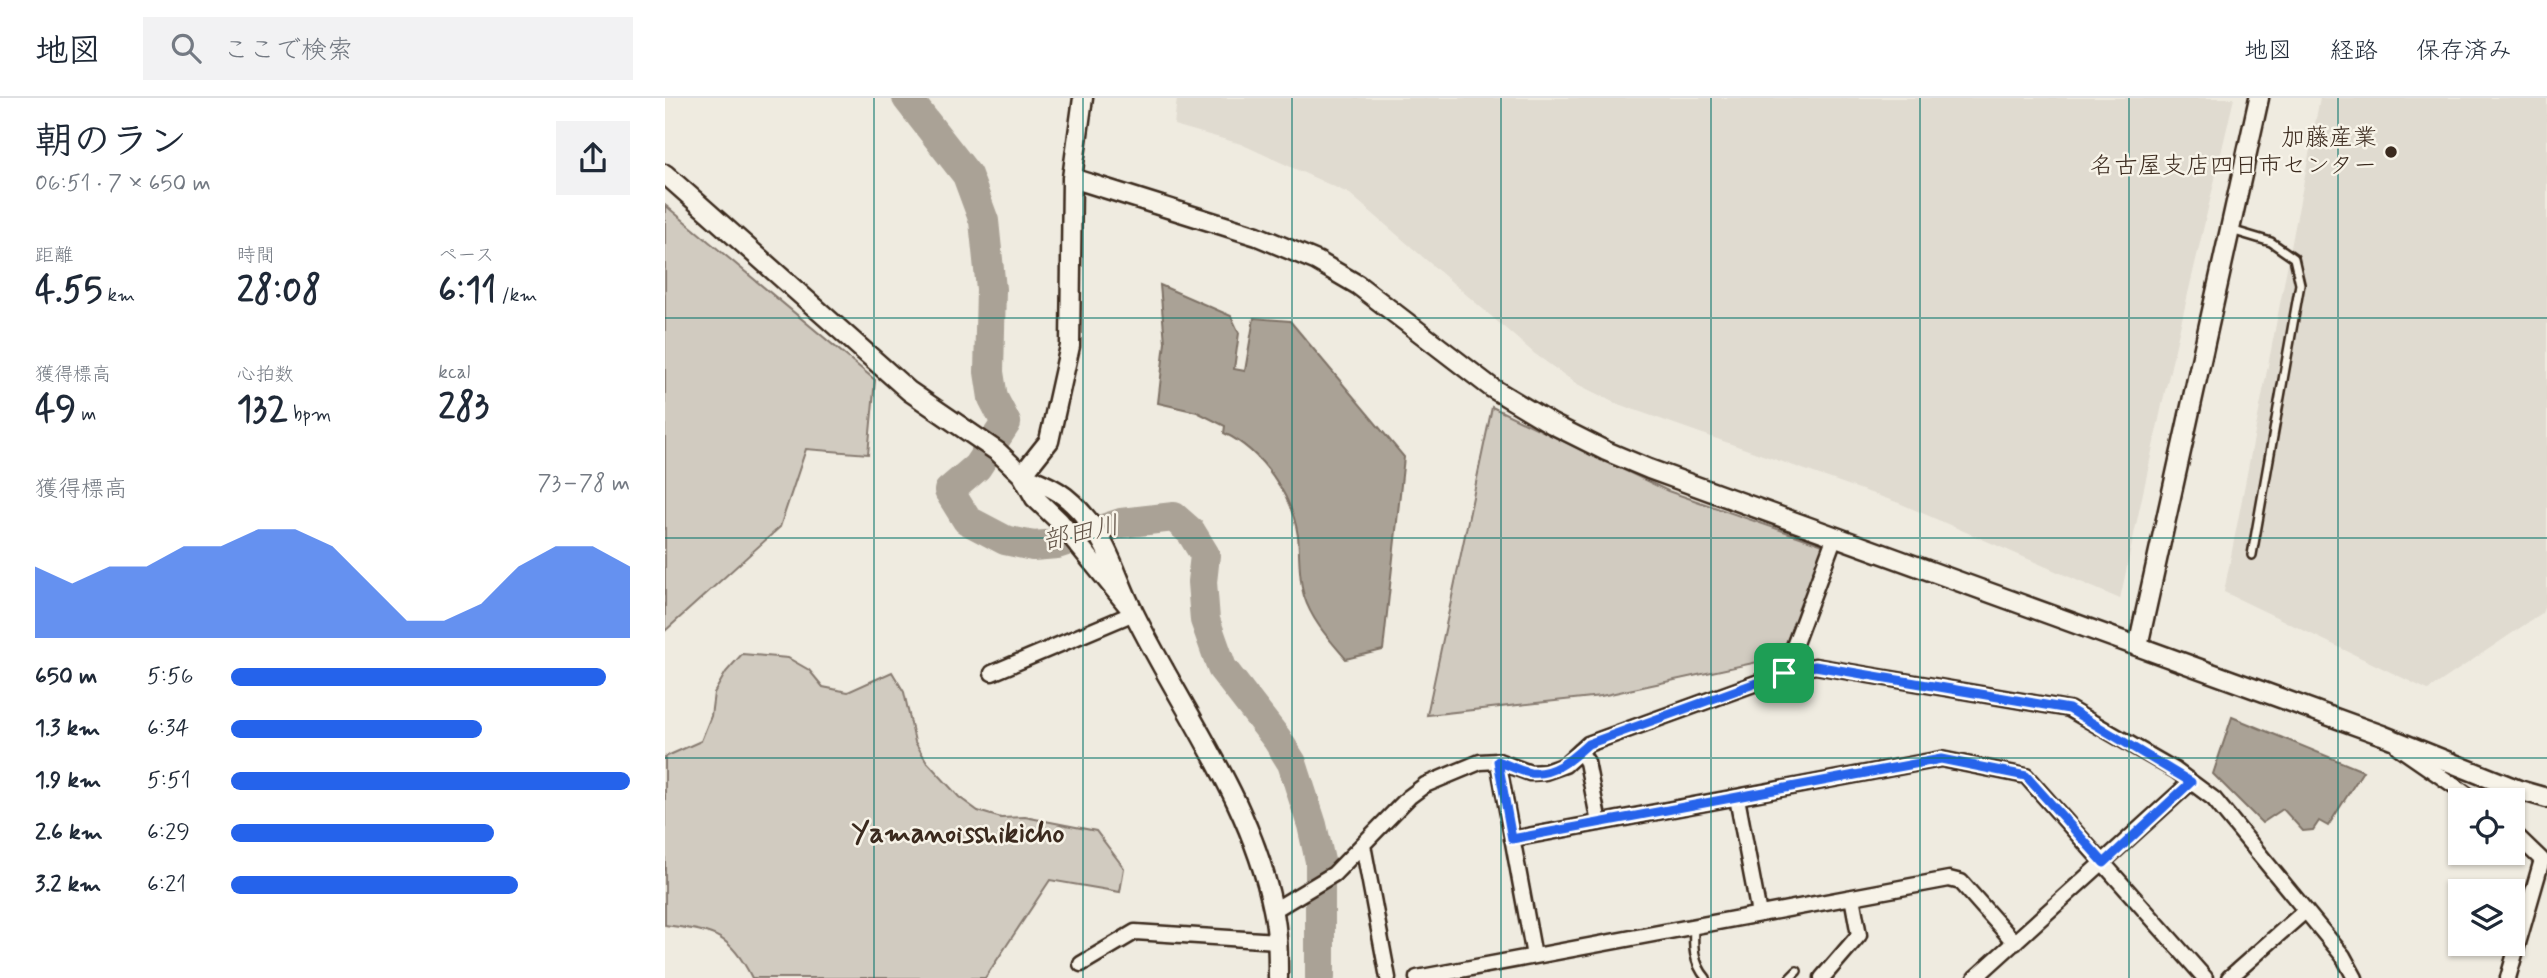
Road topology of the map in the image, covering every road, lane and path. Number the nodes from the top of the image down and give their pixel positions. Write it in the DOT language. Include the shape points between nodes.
graph roads {
  1 [pos="1083,98"];
  2 [pos="2259,98"];
  3 [pos="665,174"];
  4 [pos="1072,178"];
  5 [pos="2230,230"];
  6 [pos="1022,475"];
  7 [pos="1835,536"];
  8 [pos="2252,555"];
  9 [pos="1134,613"];
  10 [pos="2138,646"];
  11 [pos="992,673"];
  12 [pos="1784,673"];
  13 [pos="2382,736"];
  14 [pos="1580,751"];
  15 [pos="1498,761"];
  16 [pos="2191,782"];
  17 [pos="2458,788"];
  18 [pos="1737,798"];
  19 [pos="2547,798"];
  20 [pos="1599,823"];
  21 [pos="1512,839"];
  22 [pos="2525,844"];
  23 [pos="1363,845"];
  24 [pos="2104,863"];
  25 [pos="1852,897"];
  26 [pos="1274,910"];
  27 [pos="2305,911"];
  28 [pos="1759,914"];
  29 [pos="1694,926"];
  30 [pos="1277,941"];
  31 [pos="2015,943"];
  32 [pos="1534,956"];
  33 [pos="1081,964"];
  34 [pos="1797,971"];
  35 [pos="1278,978"];
  36 [pos="1388,978"];
  37 [pos="1417,978"];
  38 [pos="1706,978"];
  39 [pos="1790,978"];
  40 [pos="1822,978"];
  41 [pos="1975,978"];
  42 [pos="2205,978"];
  43 [pos="2229,978"];
  44 [pos="2355,978"];
  45 [pos="2508,978"];
  1 -- 4 [label="street"];
  2 -- 5 [label="street"];
  3 -- 6 [label="street" via="909,391 998,452"];
  4 -- 6 [label="street" via="1070,346 1049,440"];
  4 -- 7 [label="street" via="1257,236 1317,261 1552,424 1650,469"];
  5 -- 8 [label="lane" via="2271,242 2294,258 2300,284"];
  5 -- 10 [label="street"];
  6 -- 9 [label="street" via="1035,498"];
  6 -- 9 [label="street" via="1056,489 1087,519 1104,544"];
  7 -- 10 [label="street"];
  7 -- 12 [label="street"];
  9 -- 11 [label="street"];
  9 -- 26 [label="street" via="1242,814"];
  10 -- 13 [label="street"];
  12 -- 14 [label="street" via="1588,744"];
  12 -- 16 [label="street" via="1815,666 2069,709"];
  13 -- 17 [label="street"];
  13 -- 19 [label="street"];
  14 -- 15 [label="street" via="1565,765 1545,772 1530,773"];
  14 -- 20 [label="street" via="1587,762"];
  15 -- 21 [label="street"];
  15 -- 23 [label="street" via="1480,762 1425,785"];
  16 -- 24 [label="street"];
  16 -- 27 [label="street" via="2214,799"];
  18 -- 20 [label="street"];
  18 -- 24 [label="street" via="1941,759 2026,776"];
  18 -- 28 [label="street"];
  20 -- 21 [label="street"];
  21 -- 32 [label="street"];
  22 -- 45 [label="street" via="2542,860"];
  23 -- 26 [label="street" via="1334,874"];
  23 -- 36 [label="street"];
  24 -- 31 [label="street"];
  24 -- 42 [label="street"];
  25 -- 28 [label="street"];
  25 -- 31 [label="street" via="1949,879 1961,883"];
  25 -- 40 [label="street" via="1859,935"];
  26 -- 30 [label="street"];
  27 -- 43 [label="street"];
  27 -- 44 [label="street" via="2343,956"];
  28 -- 29 [label="street"];
  29 -- 32 [label="street"];
  29 -- 38 [label="lane" via="1693,951"];
  30 -- 33 [label="street" via="1135,932"];
  30 -- 35 [label="street"];
  31 -- 41 [label="street"];
  32 -- 37 [label="street"];
  34 -- 39 [label="lane"];
}
